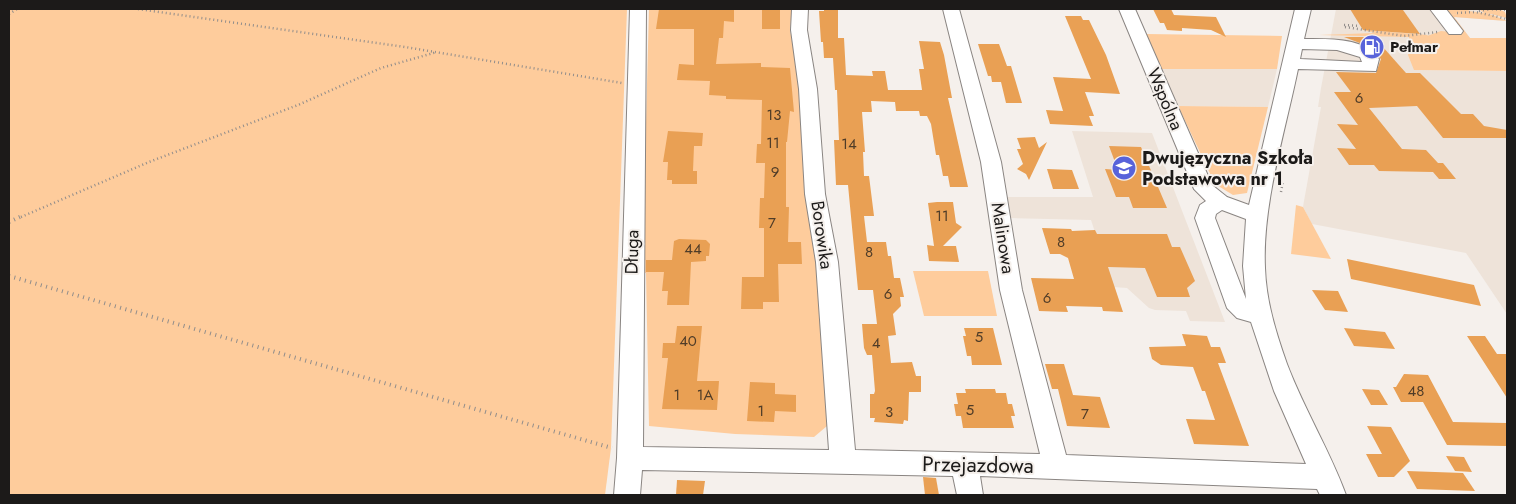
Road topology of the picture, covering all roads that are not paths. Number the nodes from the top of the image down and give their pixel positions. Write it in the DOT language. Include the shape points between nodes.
graph roads {
  1 [pos="638,9"];
  2 [pos="800,9"];
  3 [pos="951,9"];
  4 [pos="1127,9"];
  5 [pos="1303,9"];
  6 [pos="1295,44"];
  7 [pos="1326,45"];
  8 [pos="1290,64"];
  9 [pos="1327,66"];
  10 [pos="1220,202"];
  11 [pos="1257,214"];
  12 [pos="1260,314"];
  13 [pos="630,458"];
  14 [pos="843,462"];
  15 [pos="964,465"];
  16 [pos="1056,466"];
  17 [pos="1329,486"];
  18 [pos="627,495"];
  19 [pos="970,495"];
  1 -- 13 [label="street, Długa"];
  2 -- 14 [label="street, Borowika" via="799,30 808,89 816,194 827,262"];
  3 -- 16 [label="street, Malinowa" via="991,162 1011,290"];
  4 -- 10 [label="street, Wspólna" via="1198,177 1206,192"];
  5 -- 6 [label="street"];
  6 -- 7 [label="street"];
  6 -- 8 [label="street"];
  7 -- 9 [label="street"];
  7 -- 9 [label="street" via="1368,52 1371,59 1370,67"];
  8 -- 9 [label="street"];
  8 -- 11 [label="street"];
  10 -- 11 [label="street, Wspólna"];
  10 -- 12 [label="street" via="1207,210 1205,218 1235,302 1245,312"];
  11 -- 12 [label="street" via="1254,274"];
  12 -- 17 [label="street" via="1284,382"];
  13 -- 14 [label="street, Przejazdowa"];
  13 -- 18 [label="street, Długa"];
  14 -- 15 [label="street, Przejazdowa"];
  15 -- 16 [label="street, Przejazdowa"];
  15 -- 19 [label="street"];
  16 -- 17 [label="street, Przejazdowa"];
}
